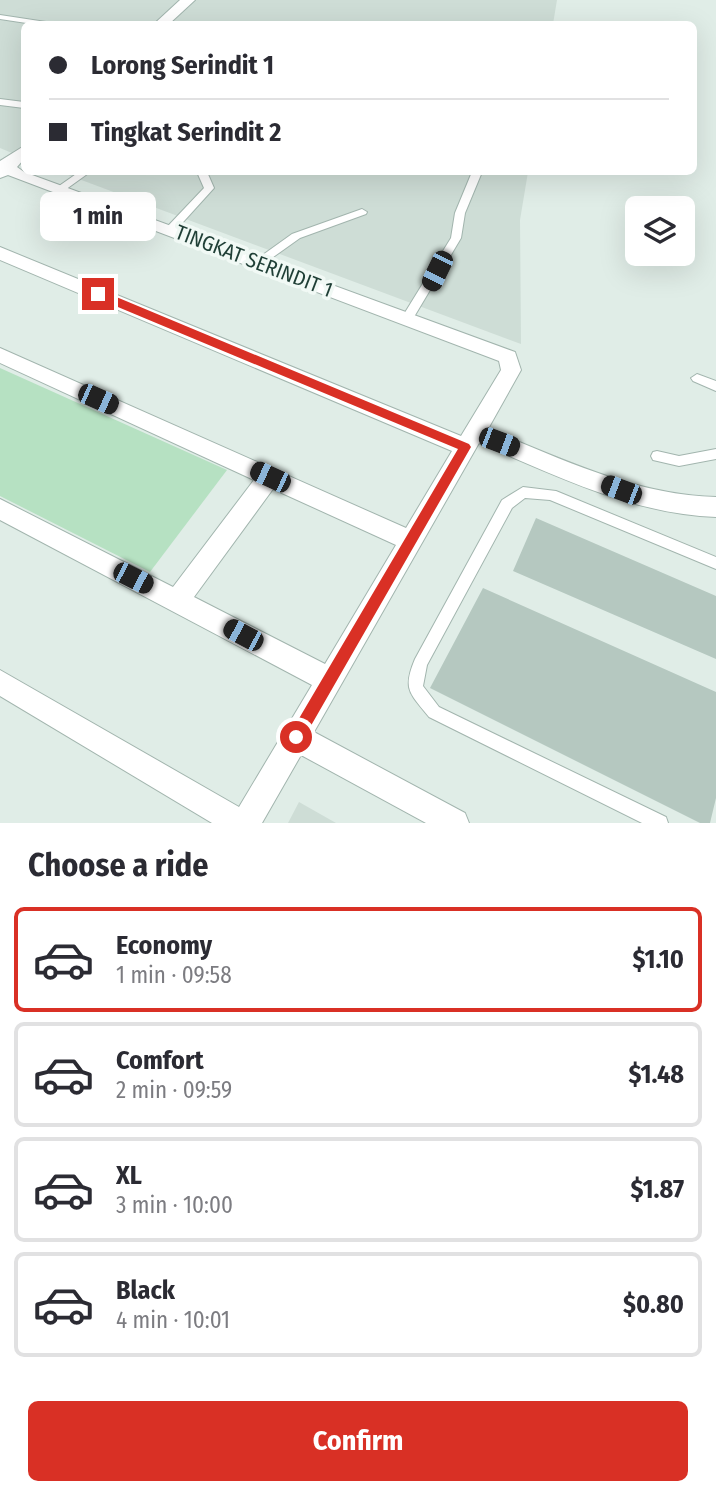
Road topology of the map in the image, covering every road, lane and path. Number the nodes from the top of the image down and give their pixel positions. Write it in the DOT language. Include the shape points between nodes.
graph roads {
  1 [pos="188,0"];
  2 [pos="0,17"];
  3 [pos="26,21"];
  4 [pos="164,21"];
  5 [pos="0,102"];
  6 [pos="21,105"];
  7 [pos="21,153"];
  8 [pos="2,169"];
  9 [pos="81,175"];
  10 [pos="203,175"];
  11 [pos="476,175"];
  12 [pos="62,188"];
  13 [pos="362,212"];
  14 [pos="171,229"];
  15 [pos="0,253"];
  16 [pos="258,262"];
  17 [pos="407,318"];
  18 [pos="0,355"];
  19 [pos="696,378"];
  20 [pos="716,386"];
  21 [pos="470,440"];
  22 [pos="716,454"];
  23 [pos="657,456"];
  24 [pos="270,477"];
  25 [pos="716,507"];
  26 [pos="0,509"];
  27 [pos="411,541"];
  28 [pos="716,563"];
  29 [pos="177,601"];
  30 [pos="329,680"];
  31 [pos="0,682"];
  32 [pos="296,737"];
  33 [pos="239,823"];
  34 [pos="246,823"];
  35 [pos="456,823"];
  36 [pos="660,823"];
  1 -- 4 [label="street"];
  2 -- 3 [label="lane"];
  5 -- 6 [label="lane"];
  7 -- 8 [label="street"];
  8 -- 12 [label="street, TINGKAT SERINDIT 1"];
  9 -- 12 [label="lane"];
  10 -- 14 [label="lane" via="209,188"];
  11 -- 17 [label="lane" via="460,213 456,238"];
  12 -- 14 [label="street, TINGKAT SERINDIT 1"];
  13 -- 16 [label="lane" via="296,236"];
  14 -- 16 [label="street, TINGKAT SERINDIT 1"];
  15 -- 21 [label="street"];
  16 -- 17 [label="street, TINGKAT SERINDIT 1"];
  17 -- 21 [label="street, TINGKAT SERINDIT 1" via="508,357 510,370"];
  18 -- 24 [label="street"];
  19 -- 20 [label="lane"];
  21 -- 25 [label="street" via="621,490 694,509"];
  21 -- 27 [label="street"];
  22 -- 23 [label="lane" via="679,461"];
  24 -- 27 [label="street"];
  24 -- 29 [label="street"];
  26 -- 29 [label="street"];
  27 -- 30 [label="street"];
  28 -- 36 [label="lane" via="551,495 523,492 507,504 419,664 415,688 434,712"];
  29 -- 30 [label="street"];
  30 -- 32 [label="street"];
  31 -- 33 [label="street"];
  32 -- 34 [label="street"];
  32 -- 35 [label="street"];
}
